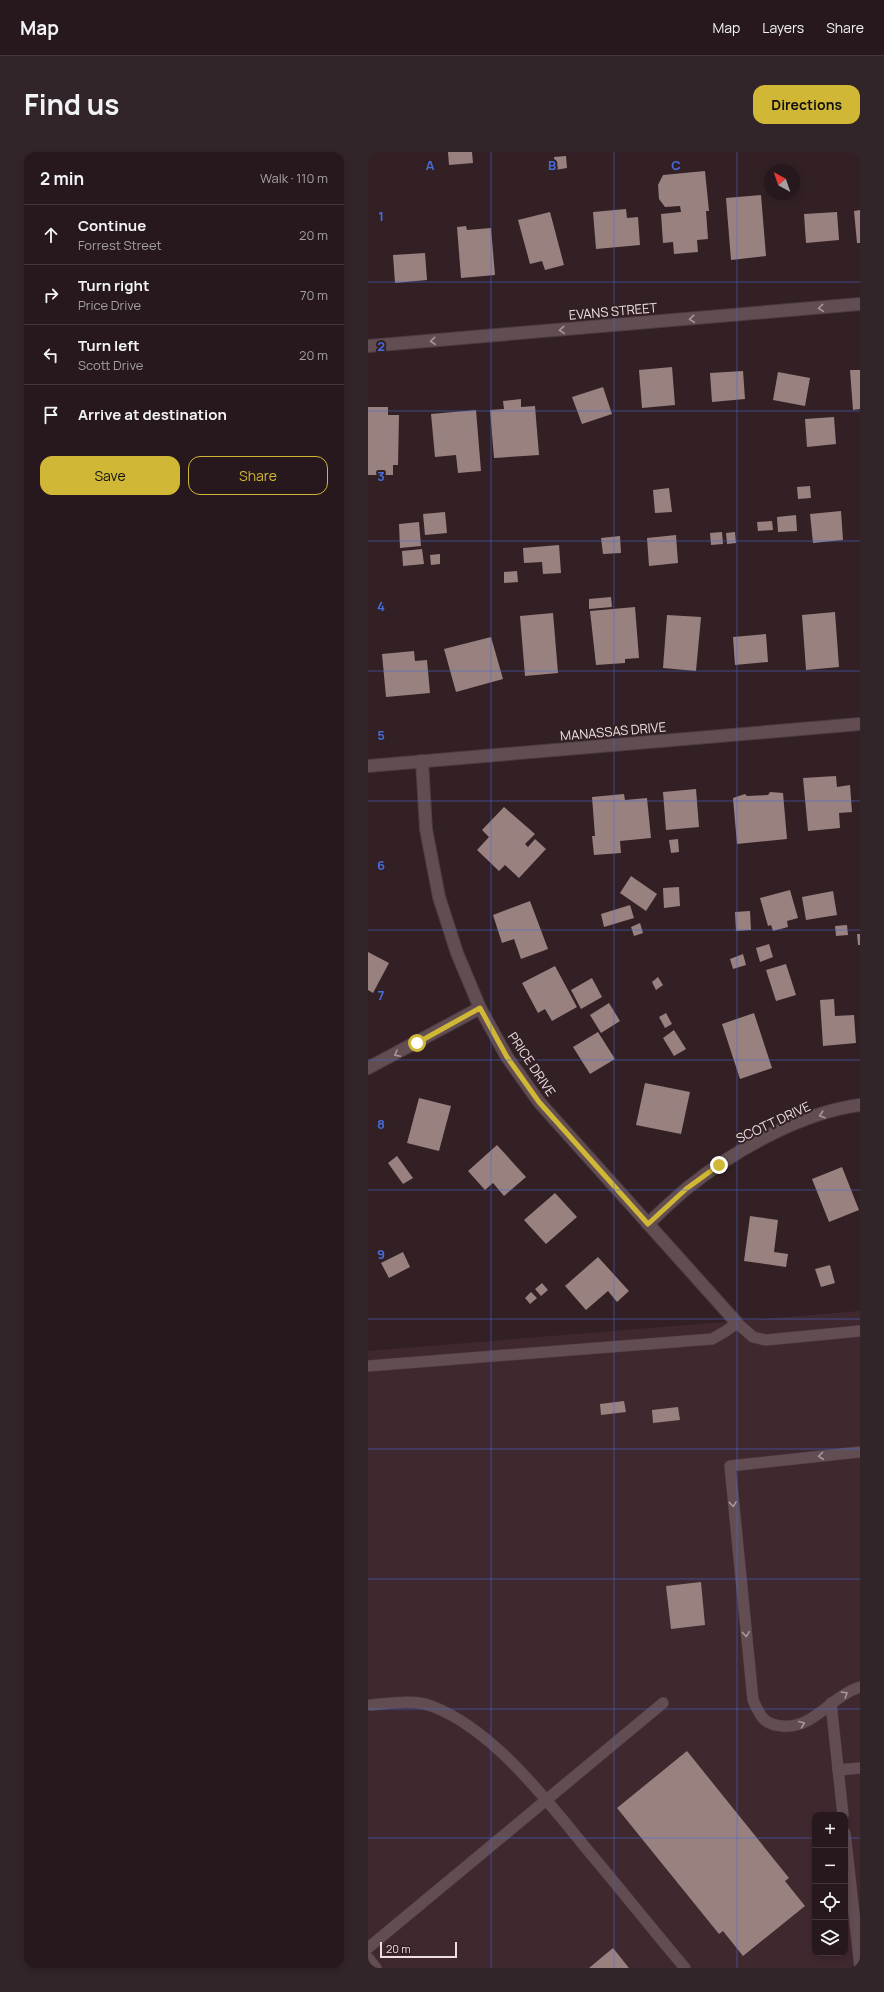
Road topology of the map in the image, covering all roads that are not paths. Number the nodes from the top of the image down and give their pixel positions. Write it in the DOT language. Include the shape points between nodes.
graph roads {
  1 [pos="860,304"];
  2 [pos="368,346"];
  3 [pos="860,724"];
  4 [pos="422,761"];
  5 [pos="368,766"];
  6 [pos="480,1008"];
  7 [pos="368,1068"];
  8 [pos="860,1105"];
  9 [pos="648,1224"];
  10 [pos="737,1323"];
  11 [pos="860,1331"];
  12 [pos="368,1366"];
  13 [pos="860,1452"];
  14 [pos="860,1687"];
  15 [pos="663,1703"];
  16 [pos="831,1703"];
  17 [pos="371,1705"];
  18 [pos="860,1768"];
  19 [pos="838,1770"];
  20 [pos="547,1800"];
  21 [pos="843,1812"];
  22 [pos="847,1848"];
  23 [pos="368,1948"];
  24 [pos="368,1958"];
  25 [pos="376,1968"];
  26 [pos="685,1968"];
  27 [pos="860,1968"];
  1 -- 2 [label="street, EVANS STREET, one-way"];
  3 -- 4 [label="street, MANASSAS DRIVE"];
  4 -- 5 [label="street, MANASSAS DRIVE"];
  4 -- 6 [label="street, PRICE DRIVE" via="426,829 439,897 456,954"];
  6 -- 7 [label="street, one-way"];
  6 -- 9 [label="street, PRICE DRIVE" via="507,1057 539,1102"];
  8 -- 9 [label="street, SCOTT DRIVE, one-way" via="800,1122 759,1142 719,1165 686,1189"];
  9 -- 10 [label="street, PRICE DRIVE"];
  10 -- 11 [label="lane" via="754,1337 766,1340"];
  10 -- 12 [label="lane" via="712,1339"];
  13 -- 16 [label="lane, one-way" via="730,1466 753,1700 759,1715 771,1726 792,1727 810,1720"];
  16 -- 14 [label="lane, one-way"];
  15 -- 20 [label="lane"];
  16 -- 19 [label="lane"];
  17 -- 20 [label="lane" via="405,1702 433,1706 466,1722"];
  18 -- 19 [label="lane"];
  19 -- 21 [label="lane"];
  20 -- 23 [label="lane"];
  20 -- 26 [label="lane"];
  22 -- 27 [label="lane"];
  24 -- 25 [label="lane"];
}
